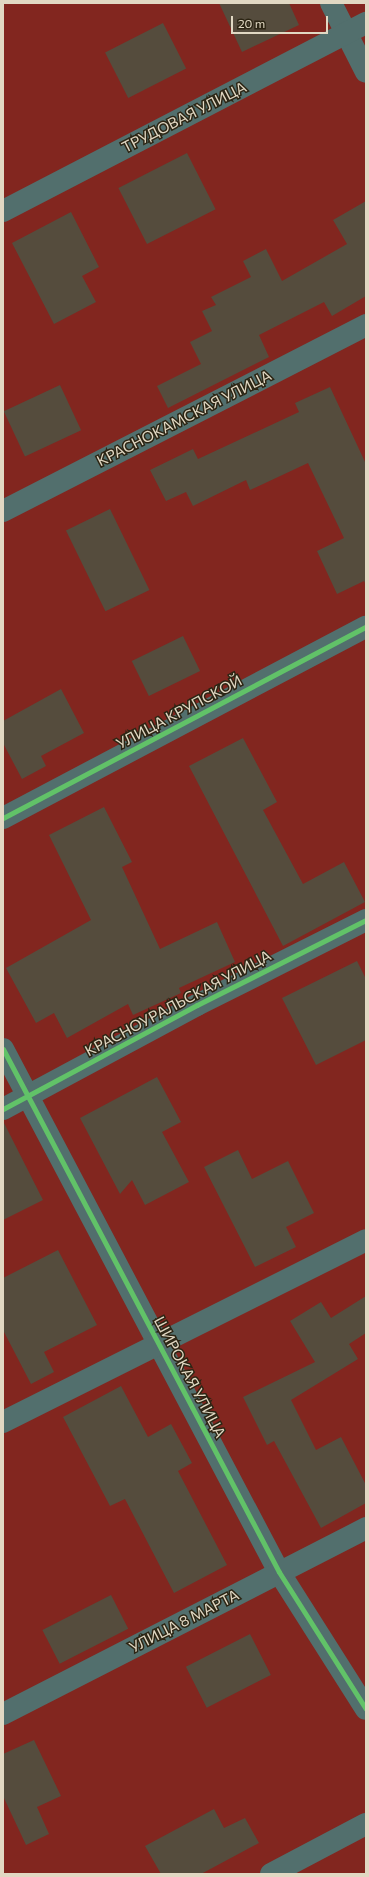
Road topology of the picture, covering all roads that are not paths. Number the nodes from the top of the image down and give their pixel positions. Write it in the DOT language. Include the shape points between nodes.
graph roads {
  1 [pos="331,3"];
  2 [pos="366,23"];
  3 [pos="346,33"];
  4 [pos="366,72"];
  5 [pos="3,211"];
  6 [pos="366,325"];
  7 [pos="3,512"];
  8 [pos="366,627"];
  9 [pos="3,818"];
  10 [pos="366,920"];
  11 [pos="3,1050"];
  12 [pos="26,1096"];
  13 [pos="3,1109"];
  14 [pos="366,1240"];
  15 [pos="159,1345"];
  16 [pos="3,1422"];
  17 [pos="366,1528"];
  18 [pos="279,1572"];
  19 [pos="366,1709"];
  20 [pos="3,1714"];
  21 [pos="366,1824"];
  22 [pos="271,1874"];
  1 -- 3 [label="street"];
  2 -- 3 [label="street, ТРУДОВАЯ УЛИЦА"];
  3 -- 4 [label="street"];
  3 -- 5 [label="street, ТРУДОВАЯ УЛИЦА"];
  6 -- 7 [label="street, КРАСНОКАМСКАЯ УЛИЦА"];
  8 -- 9 [label="street, УЛИЦА КРУПСКОЙ"];
  10 -- 12 [label="street, КРАСНОУРАЛЬСКАЯ УЛИЦА" via="197,1005"];
  11 -- 12 [label="street, ШИРОКАЯ УЛИЦА"];
  12 -- 13 [label="street, КРАСНОУРАЛЬСКАЯ УЛИЦА"];
  12 -- 15 [label="street, ШИРОКАЯ УЛИЦА"];
  14 -- 15 [label="street"];
  15 -- 16 [label="street"];
  15 -- 18 [label="street, ШИРОКАЯ УЛИЦА"];
  17 -- 18 [label="street, УЛИЦА 8 МАРТА"];
  18 -- 19 [label="street, ШИРОКАЯ УЛИЦА"];
  18 -- 20 [label="street, УЛИЦА 8 МАРТА"];
  21 -- 22 [label="street"];
}
